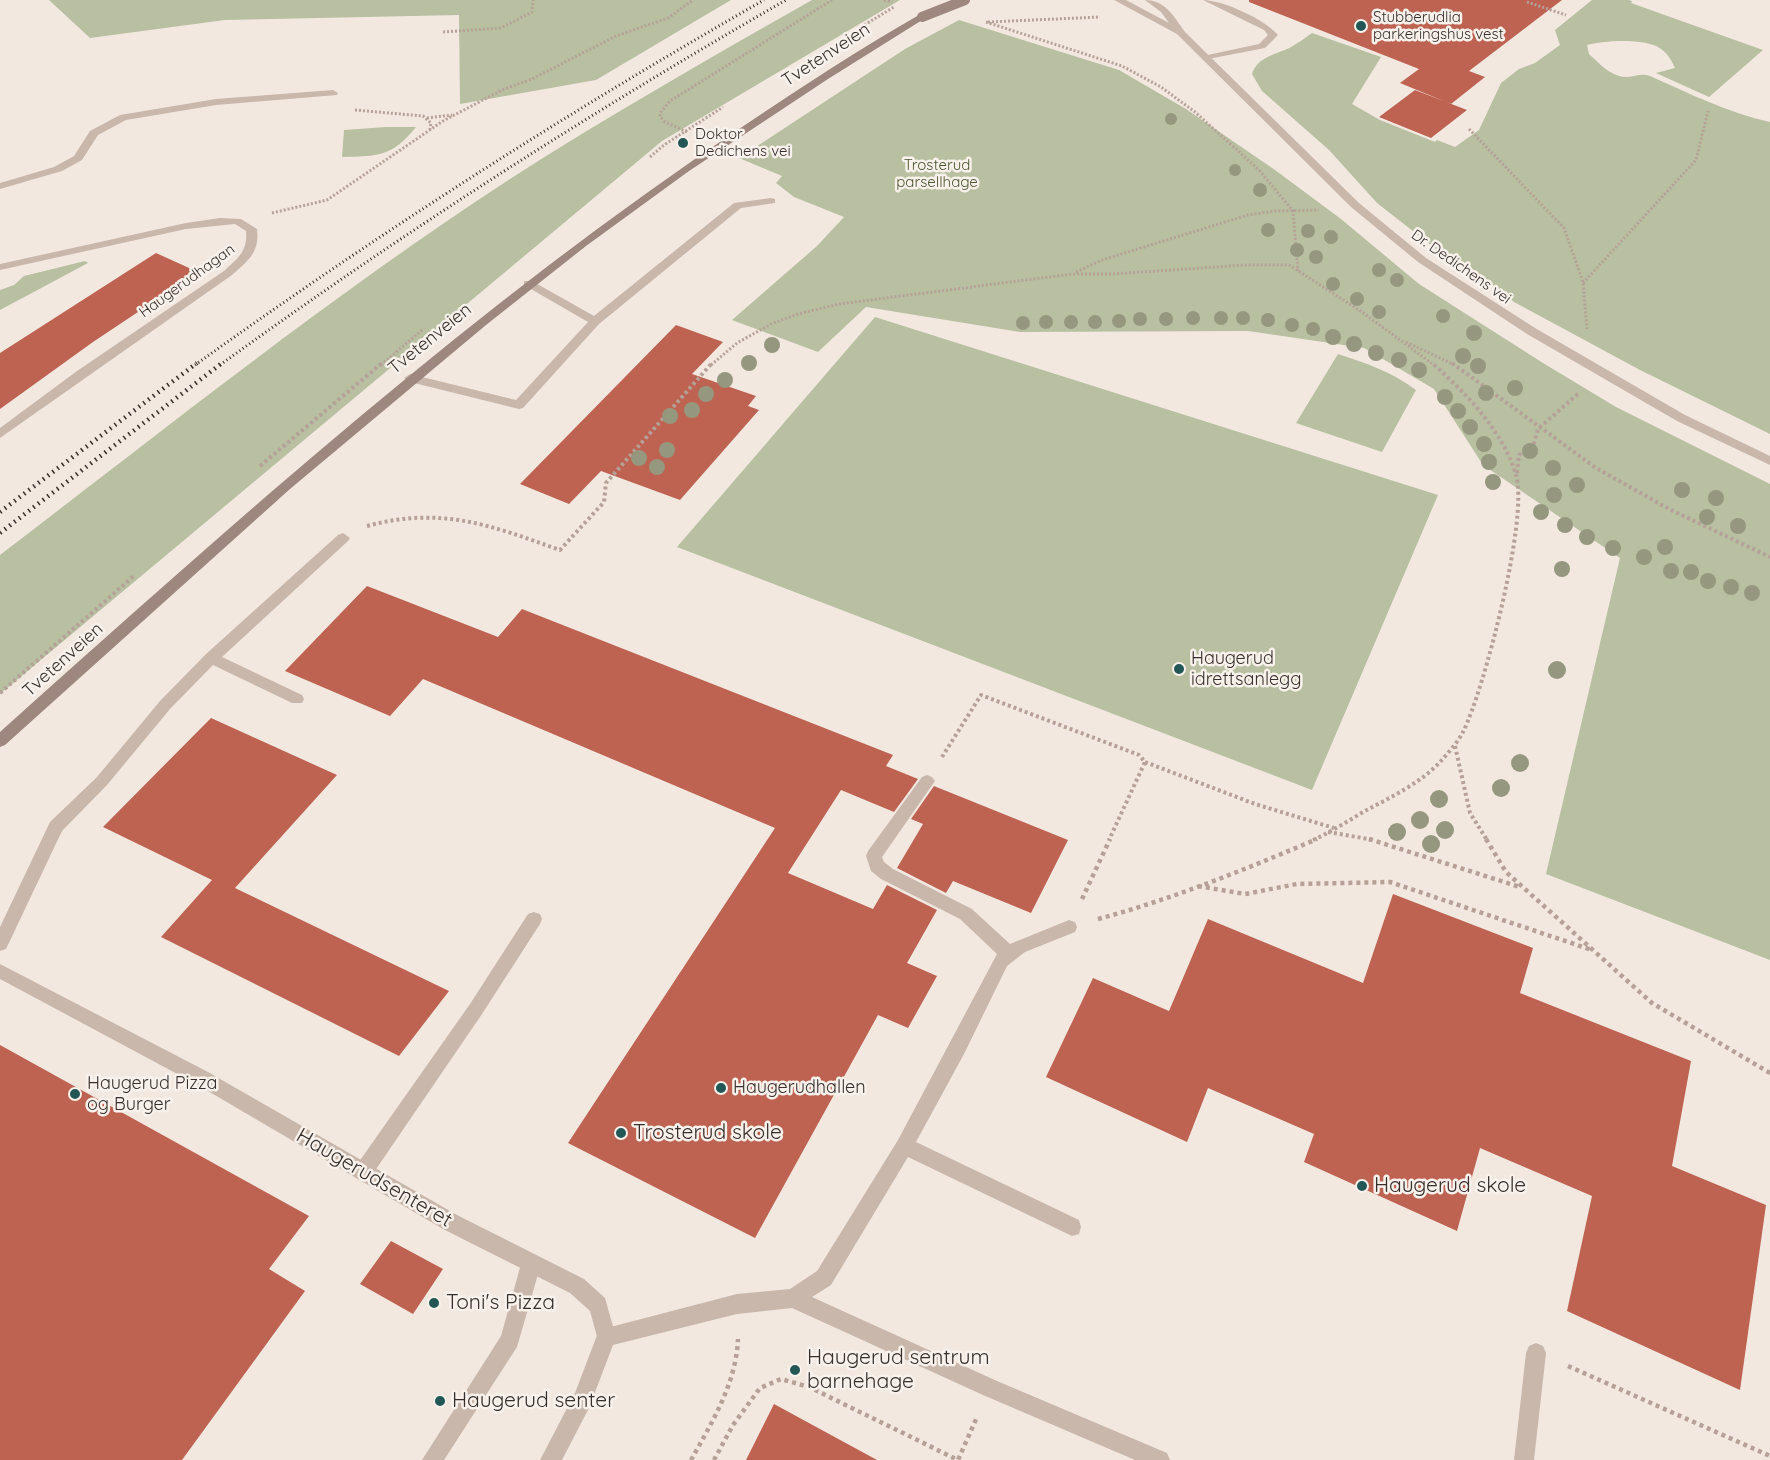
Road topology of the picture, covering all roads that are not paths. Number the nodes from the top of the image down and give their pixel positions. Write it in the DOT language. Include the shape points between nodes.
graph roads {
  1 [pos="940,0"];
  2 [pos="965,0"];
  3 [pos="1119,0"];
  4 [pos="1150,0"];
  5 [pos="1208,0"];
  6 [pos="922,17"];
  7 [pos="1182,34"];
  8 [pos="1206,58"];
  9 [pos="333,93"];
  10 [pos="0,186"];
  11 [pos="771,201"];
  12 [pos="0,267"];
  13 [pos="528,284"];
  14 [pos="595,321"];
  15 [pos="410,378"];
  16 [pos="0,434"];
  17 [pos="1770,462"];
  18 [pos="343,538"];
  19 [pos="212,658"];
  20 [pos="297,699"];
  21 [pos="0,741"];
  22 [pos="927,781"];
  23 [pos="534,919"];
  24 [pos="1069,927"];
  25 [pos="0,944"];
  26 [pos="1008,953"];
  27 [pos="0,971"];
  28 [pos="904,1146"];
  29 [pos="363,1172"];
  30 [pos="1072,1227"];
  31 [pos="531,1264"];
  32 [pos="793,1298"];
  33 [pos="606,1337"];
  34 [pos="1536,1353"];
  35 [pos="432,1460"];
  36 [pos="550,1460"];
  37 [pos="1160,1460"];
  38 [pos="1524,1460"];
  1 -- 6 [label="main road, Tvetenveien"];
  2 -- 6 [label="main road, Tvetenveien, bridge"];
  3 -- 7 [label="street, Dr. Dedichens vei"];
  4 -- 7 [label="street, Dr. Dedichens vei" via="1164,10"];
  5 -- 8 [label="street" via="1267,28 1273,35 1262,46"];
  6 -- 13 [label="main road, Tvetenveien" via="738,132"];
  7 -- 8 [label="street, Dr. Dedichens vei"];
  8 -- 17 [label="street, Dr. Dedichens vei" via="1355,206 1431,266 1531,331 1682,418"];
  9 -- 10 [label="street" via="216,102 124,117 94,133 78,158 58,169"];
  11 -- 14 [label="street" via="738,205"];
  12 -- 16 [label="street, Haugerudhagan" via="226,220 251,229 254,243 247,256 228,273"];
  13 -- 14 [label="street"];
  13 -- 15 [label="main road, Tvetenveien"];
  14 -- 15 [label="street" via="519,405"];
  15 -- 21 [label="main road, Tvetenveien" via="291,479"];
  18 -- 19 [label="street"];
  19 -- 20 [label="street"];
  19 -- 25 [label="street" via="56,827"];
  22 -- 26 [label="street" via="874,856 877,866 966,914"];
  23 -- 29 [label="street"];
  24 -- 26 [label="street"];
  26 -- 28 [label="street"];
  27 -- 29 [label="street, Haugerudsenteret" via="202,1078"];
  28 -- 30 [label="street"];
  28 -- 32 [label="street" via="824,1278"];
  29 -- 31 [label="street, Haugerudsenteret"];
  31 -- 33 [label="street, Haugerudsenteret" via="577,1286 598,1305"];
  31 -- 35 [label="street" via="510,1340"];
  32 -- 33 [label="street" via="737,1304"];
  32 -- 37 [label="street"];
  33 -- 36 [label="street" via="595,1375"];
  34 -- 38 [label="street"];
}
